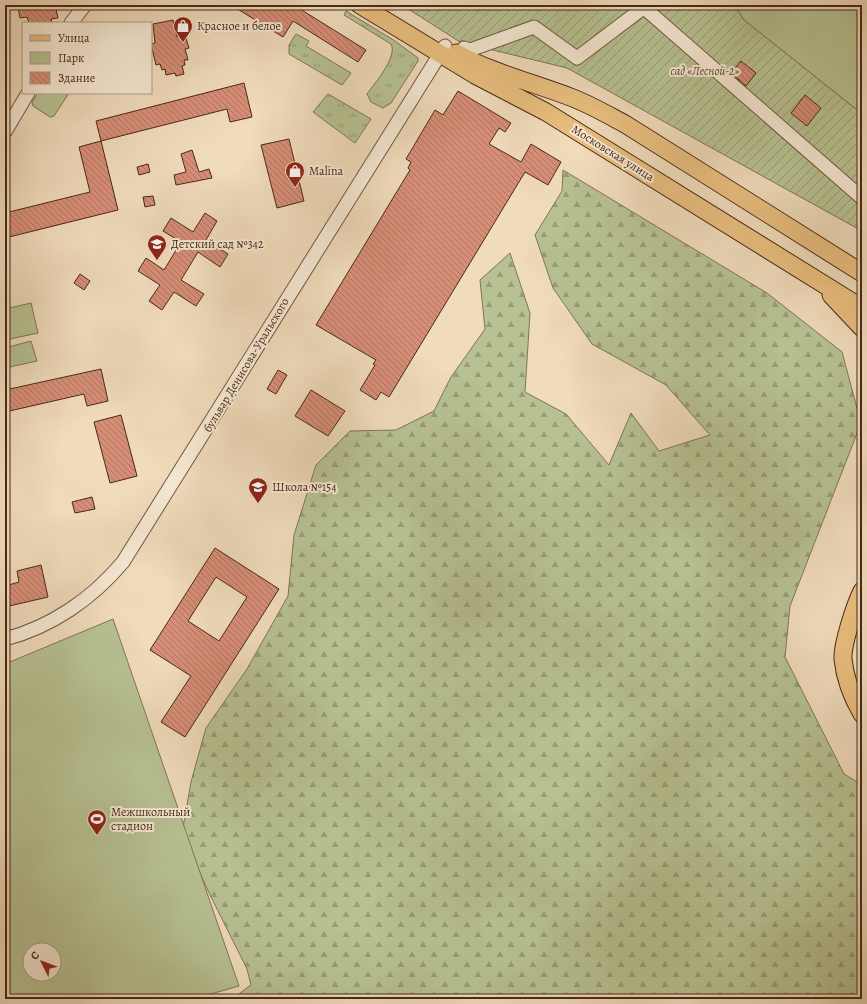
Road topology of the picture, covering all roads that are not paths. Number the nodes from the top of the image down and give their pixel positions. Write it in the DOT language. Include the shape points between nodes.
graph roads {
  1 [pos="84,5"];
  2 [pos="360,5"];
  3 [pos="379,5"];
  4 [pos="642,7"];
  5 [pos="72,22"];
  6 [pos="442,50"];
  7 [pos="460,55"];
  8 [pos="27,94"];
  9 [pos="5,132"];
  10 [pos="862,198"];
  11 [pos="862,273"];
  12 [pos="814,278"];
  13 [pos="862,308"];
  14 [pos="862,328"];
  15 [pos="862,591"];
  16 [pos="5,639"];
  17 [pos="862,714"];
  1 -- 5 [label="street"];
  2 -- 6 [label="main road, Московская улица"];
  3 -- 6 [label="main road, Московская улица"];
  4 -- 7 [label="street" via="577,58 534,27 470,50 464,48"];
  4 -- 10 [label="street"];
  6 -- 7 [label="main road, Московская улица"];
  6 -- 12 [label="main road, Московская улица"];
  6 -- 16 [label="street, бульвар Денисова-Уральского" via="123,562 102,585 66,612 44,625"];
  7 -- 11 [label="main road, Московская улица" via="508,76 591,105"];
  8 -- 9 [label="street"];
  12 -- 13 [label="main road, Московская улица"];
  12 -- 14 [label="main road"];
  15 -- 17 [label="main road" via="848,631 843,658 849,689"];
}
